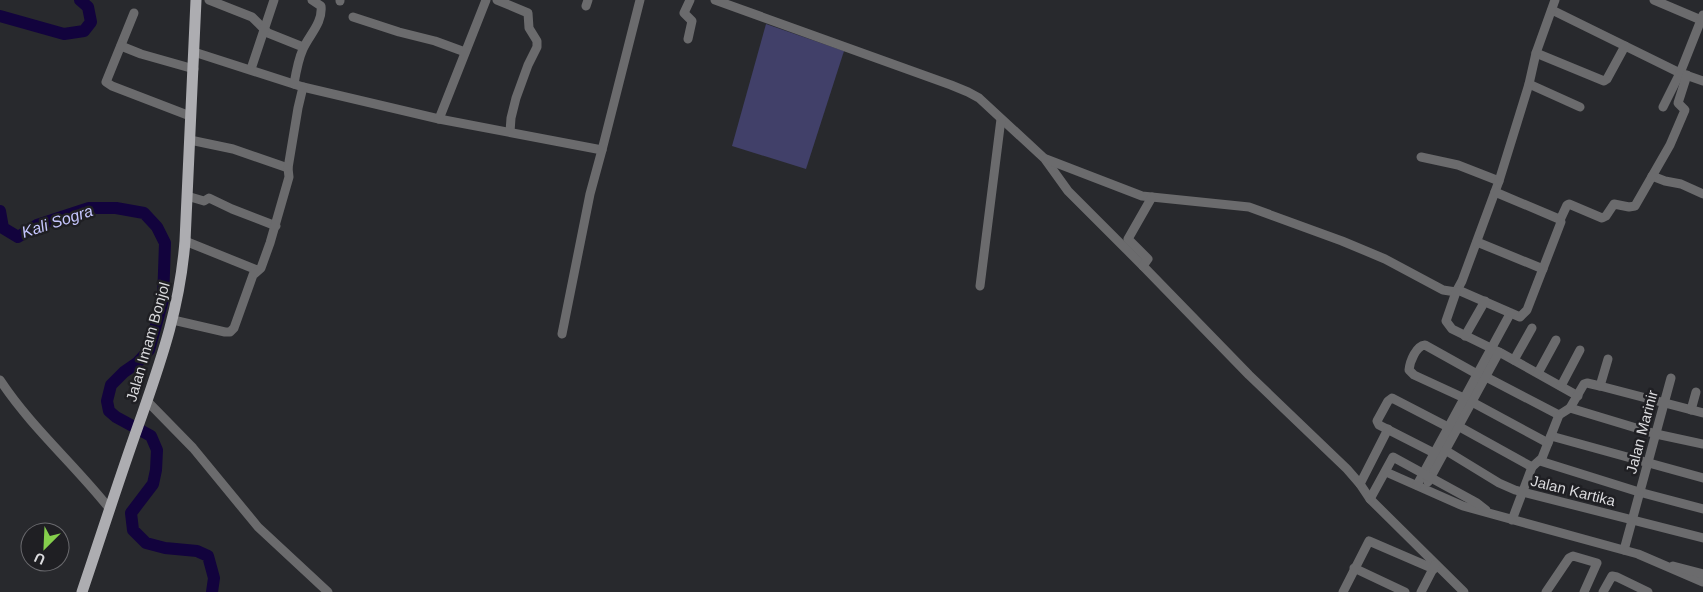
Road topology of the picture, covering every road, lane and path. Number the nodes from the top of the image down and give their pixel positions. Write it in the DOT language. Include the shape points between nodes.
graph roads {
  1 [pos="196,0"];
  2 [pos="209,0"];
  3 [pos="274,0"];
  4 [pos="312,0"];
  5 [pos="486,0"];
  6 [pos="497,0"];
  7 [pos="640,0"];
  8 [pos="690,0"];
  9 [pos="715,0"];
  10 [pos="1555,0"];
  11 [pos="1654,0"];
  12 [pos="1552,10"];
  13 [pos="134,12"];
  14 [pos="353,17"];
  15 [pos="1702,17"];
  16 [pos="264,30"];
  17 [pos="688,39"];
  18 [pos="121,46"];
  19 [pos="1625,46"];
  20 [pos="304,47"];
  21 [pos="194,52"];
  22 [pos="466,52"];
  23 [pos="1536,53"];
  24 [pos="194,69"];
  25 [pos="251,69"];
  26 [pos="1683,74"];
  27 [pos="1703,81"];
  28 [pos="294,84"];
  29 [pos="1529,84"];
  30 [pos="304,87"];
  31 [pos="1580,107"];
  32 [pos="1663,107"];
  33 [pos="190,116"];
  34 [pos="439,119"];
  35 [pos="1001,119"];
  36 [pos="510,132"];
  37 [pos="190,140"];
  38 [pos="602,150"];
  39 [pos="1421,156"];
  40 [pos="1045,159"];
  41 [pos="288,168"];
  42 [pos="1652,176"];
  43 [pos="1499,182"];
  44 [pos="1495,192"];
  45 [pos="1703,194"];
  46 [pos="187,196"];
  47 [pos="1152,197"];
  48 [pos="1560,220"];
  49 [pos="276,226"];
  50 [pos="185,241"];
  51 [pos="1477,242"];
  52 [pos="1143,266"];
  53 [pos="1543,269"];
  54 [pos="257,270"];
  55 [pos="980,286"];
  56 [pos="1457,291"];
  57 [pos="1484,301"];
  58 [pos="1510,314"];
  59 [pos="173,320"];
  60 [pos="1532,328"];
  61 [pos="562,334"];
  62 [pos="1465,336"];
  63 [pos="1556,340"];
  64 [pos="1495,350"];
  65 [pos="1580,350"];
  66 [pos="1608,359"];
  67 [pos="1514,360"];
  68 [pos="1538,373"];
  69 [pos="1481,376"];
  70 [pos="1671,378"];
  71 [pos="0,380"];
  72 [pos="1561,386"];
  73 [pos="1600,386"];
  74 [pos="1696,392"];
  75 [pos="1578,396"];
  76 [pos="1468,400"];
  77 [pos="147,401"];
  78 [pos="1664,403"];
  79 [pos="1570,408"];
  80 [pos="1691,410"];
  81 [pos="1703,413"];
  82 [pos="1560,415"];
  83 [pos="1458,426"];
  84 [pos="1448,427"];
  85 [pos="1388,429"];
  86 [pos="1656,434"];
  87 [pos="1549,440"];
  88 [pos="1703,444"];
  89 [pos="1445,450"];
  90 [pos="1434,453"];
  91 [pos="1540,461"];
  92 [pos="1648,463"];
  93 [pos="1532,467"];
  94 [pos="1386,472"];
  95 [pos="1427,476"];
  96 [pos="1703,478"];
  97 [pos="1360,484"];
  98 [pos="1421,487"];
  99 [pos="1522,492"];
  100 [pos="1639,492"];
  101 [pos="1370,499"];
  102 [pos="109,508"];
  103 [pos="1703,509"];
  104 [pos="1488,512"];
  105 [pos="1512,520"];
  106 [pos="1632,520"];
  107 [pos="1703,538"];
  108 [pos="1624,550"];
  109 [pos="1663,564"];
  110 [pos="1435,567"];
  111 [pos="1354,568"];
  112 [pos="1703,574"];
  113 [pos="1703,582"];
  114 [pos="82,592"];
  115 [pos="328,592"];
  116 [pos="1344,592"];
  117 [pos="1405,592"];
  118 [pos="1421,592"];
  119 [pos="1464,592"];
  120 [pos="1546,592"];
  121 [pos="1584,592"];
  122 [pos="1603,592"];
  123 [pos="1648,592"];
  1 -- 21 [label="main road, Jalan Imam Bonjol"];
  2 -- 16 [label="street" via="252,17"];
  3 -- 16 [label="street"];
  4 -- 20 [label="street" via="321,6 321,12"];
  5 -- 22 [label="street"];
  6 -- 36 [label="street" via="528,13 529,28 538,45 516,98"];
  7 -- 38 [label="street"];
  8 -- 17 [label="street" via="684,13 692,21"];
  9 -- 35 [label="street" via="968,92"];
  10 -- 12 [label="street"];
  11 -- 15 [label="street"];
  12 -- 19 [label="street"];
  12 -- 23 [label="street"];
  13 -- 18 [label="street"];
  14 -- 22 [label="street"];
  15 -- 26 [label="street"];
  16 -- 20 [label="street"];
  16 -- 25 [label="street"];
  18 -- 24 [label="street"];
  18 -- 33 [label="street" via="107,76 108,84"];
  19 -- 23 [label="street" via="1604,81"];
  19 -- 26 [label="street"];
  20 -- 28 [label="street"];
  21 -- 24 [label="main road, Jalan Imam Bonjol"];
  21 -- 25 [label="street"];
  22 -- 34 [label="street"];
  23 -- 29 [label="street"];
  24 -- 33 [label="main road, Jalan Imam Bonjol"];
  25 -- 28 [label="street"];
  26 -- 27 [label="street"];
  26 -- 32 [label="street"];
  26 -- 42 [label="street" via="1678,102 1685,110"];
  28 -- 30 [label="street"];
  29 -- 31 [label="street"];
  29 -- 43 [label="street"];
  30 -- 34 [label="street"];
  30 -- 41 [label="street"];
  33 -- 37 [label="main road, Jalan Imam Bonjol"];
  34 -- 36 [label="street"];
  35 -- 40 [label="street"];
  35 -- 55 [label="street"];
  36 -- 38 [label="street"];
  37 -- 41 [label="street" via="233,149"];
  37 -- 46 [label="main road, Jalan Imam Bonjol"];
  38 -- 61 [label="street"];
  39 -- 43 [label="street" via="1458,165"];
  40 -- 47 [label="street" via="1131,193"];
  40 -- 52 [label="street" via="1068,191"];
  41 -- 49 [label="street"];
  42 -- 45 [label="street"];
  42 -- 48 [label="street" via="1633,207 1614,204 1602,218 1570,204"];
  43 -- 44 [label="street"];
  44 -- 48 [label="street"];
  44 -- 51 [label="street"];
  46 -- 49 [label="street" via="204,201 209,198"];
  46 -- 50 [label="main road, Jalan Imam Bonjol"];
  47 -- 52 [label="street" via="1128,239 1148,259"];
  47 -- 56 [label="street" via="1249,207 1385,259 1443,290"];
  48 -- 53 [label="street"];
  49 -- 54 [label="street" via="261,268"];
  50 -- 54 [label="street"];
  50 -- 59 [label="main road, Jalan Imam Bonjol"];
  51 -- 53 [label="street"];
  51 -- 56 [label="street"];
  52 -- 97 [label="street"];
  53 -- 58 [label="street" via="1524,315"];
  54 -- 59 [label="street" via="232,331"];
  56 -- 57 [label="street"];
  56 -- 62 [label="street" via="1446,321 1452,329"];
  57 -- 58 [label="street"];
  57 -- 62 [label="street"];
  58 -- 64 [label="street"];
  59 -- 77 [label="main road, Jalan Imam Bonjol"];
  60 -- 67 [label="street"];
  62 -- 64 [label="street"];
  63 -- 68 [label="street"];
  64 -- 67 [label="street"];
  64 -- 69 [label="street"];
  65 -- 72 [label="street"];
  66 -- 73 [label="street"];
  67 -- 68 [label="street"];
  68 -- 72 [label="street"];
  69 -- 76 [label="street"];
  69 -- 76 [label="street" via="1425,345 1418,348 1409,370"];
  69 -- 82 [label="street"];
  70 -- 78 [label="street, Jalan Marinir"];
  71 -- 102 [label="street" via="39,432 90,483"];
  72 -- 75 [label="street"];
  73 -- 75 [label="street" via="1587,383"];
  73 -- 78 [label="street"];
  74 -- 80 [label="street"];
  75 -- 79 [label="street"];
  76 -- 83 [label="street"];
  76 -- 84 [label="street"];
  76 -- 87 [label="street"];
  77 -- 102 [label="main road, Jalan Imam Bonjol"];
  77 -- 115 [label="street" via="194,448 258,527"];
  78 -- 80 [label="street"];
  78 -- 86 [label="street, Jalan Marinir"];
  79 -- 82 [label="street"];
  79 -- 86 [label="street"];
  80 -- 81 [label="street"];
  82 -- 87 [label="street"];
  83 -- 89 [label="street"];
  83 -- 93 [label="street"];
  84 -- 85 [label="street" via="1392,398 1377,421 1378,425"];
  84 -- 90 [label="street"];
  85 -- 90 [label="street"];
  85 -- 97 [label="street"];
  86 -- 88 [label="street"];
  86 -- 92 [label="street, Jalan Marinir"];
  87 -- 91 [label="street"];
  87 -- 92 [label="street"];
  89 -- 95 [label="street"];
  89 -- 99 [label="street, Jalan Kartika" via="1498,483"];
  90 -- 95 [label="street"];
  91 -- 93 [label="street"];
  91 -- 100 [label="street"];
  92 -- 96 [label="street"];
  92 -- 100 [label="street, Jalan Marinir"];
  93 -- 99 [label="street"];
  94 -- 95 [label="street" via="1393,457"];
  94 -- 98 [label="street"];
  94 -- 101 [label="street"];
  95 -- 98 [label="street"];
  95 -- 104 [label="street"];
  97 -- 101 [label="street"];
  98 -- 104 [label="street" via="1463,506"];
  99 -- 105 [label="street"];
  99 -- 106 [label="street, Jalan Kartika"];
  100 -- 103 [label="street"];
  100 -- 106 [label="street, Jalan Marinir"];
  101 -- 110 [label="street"];
  102 -- 114 [label="main road, Jalan Imam Bonjol"];
  104 -- 105 [label="street"];
  105 -- 108 [label="street"];
  106 -- 107 [label="street, Jalan Kartika"];
  106 -- 108 [label="street, Jalan Marinir"];
  108 -- 109 [label="street"];
  109 -- 112 [label="street"];
  109 -- 113 [label="street"];
  110 -- 111 [label="street" via="1369,541"];
  110 -- 118 [label="street"];
  110 -- 119 [label="street"];
  111 -- 116 [label="street"];
  111 -- 117 [label="street"];
  120 -- 121 [label="street" via="1573,556 1597,563"];
  122 -- 123 [label="street" via="1612,576"];
}
